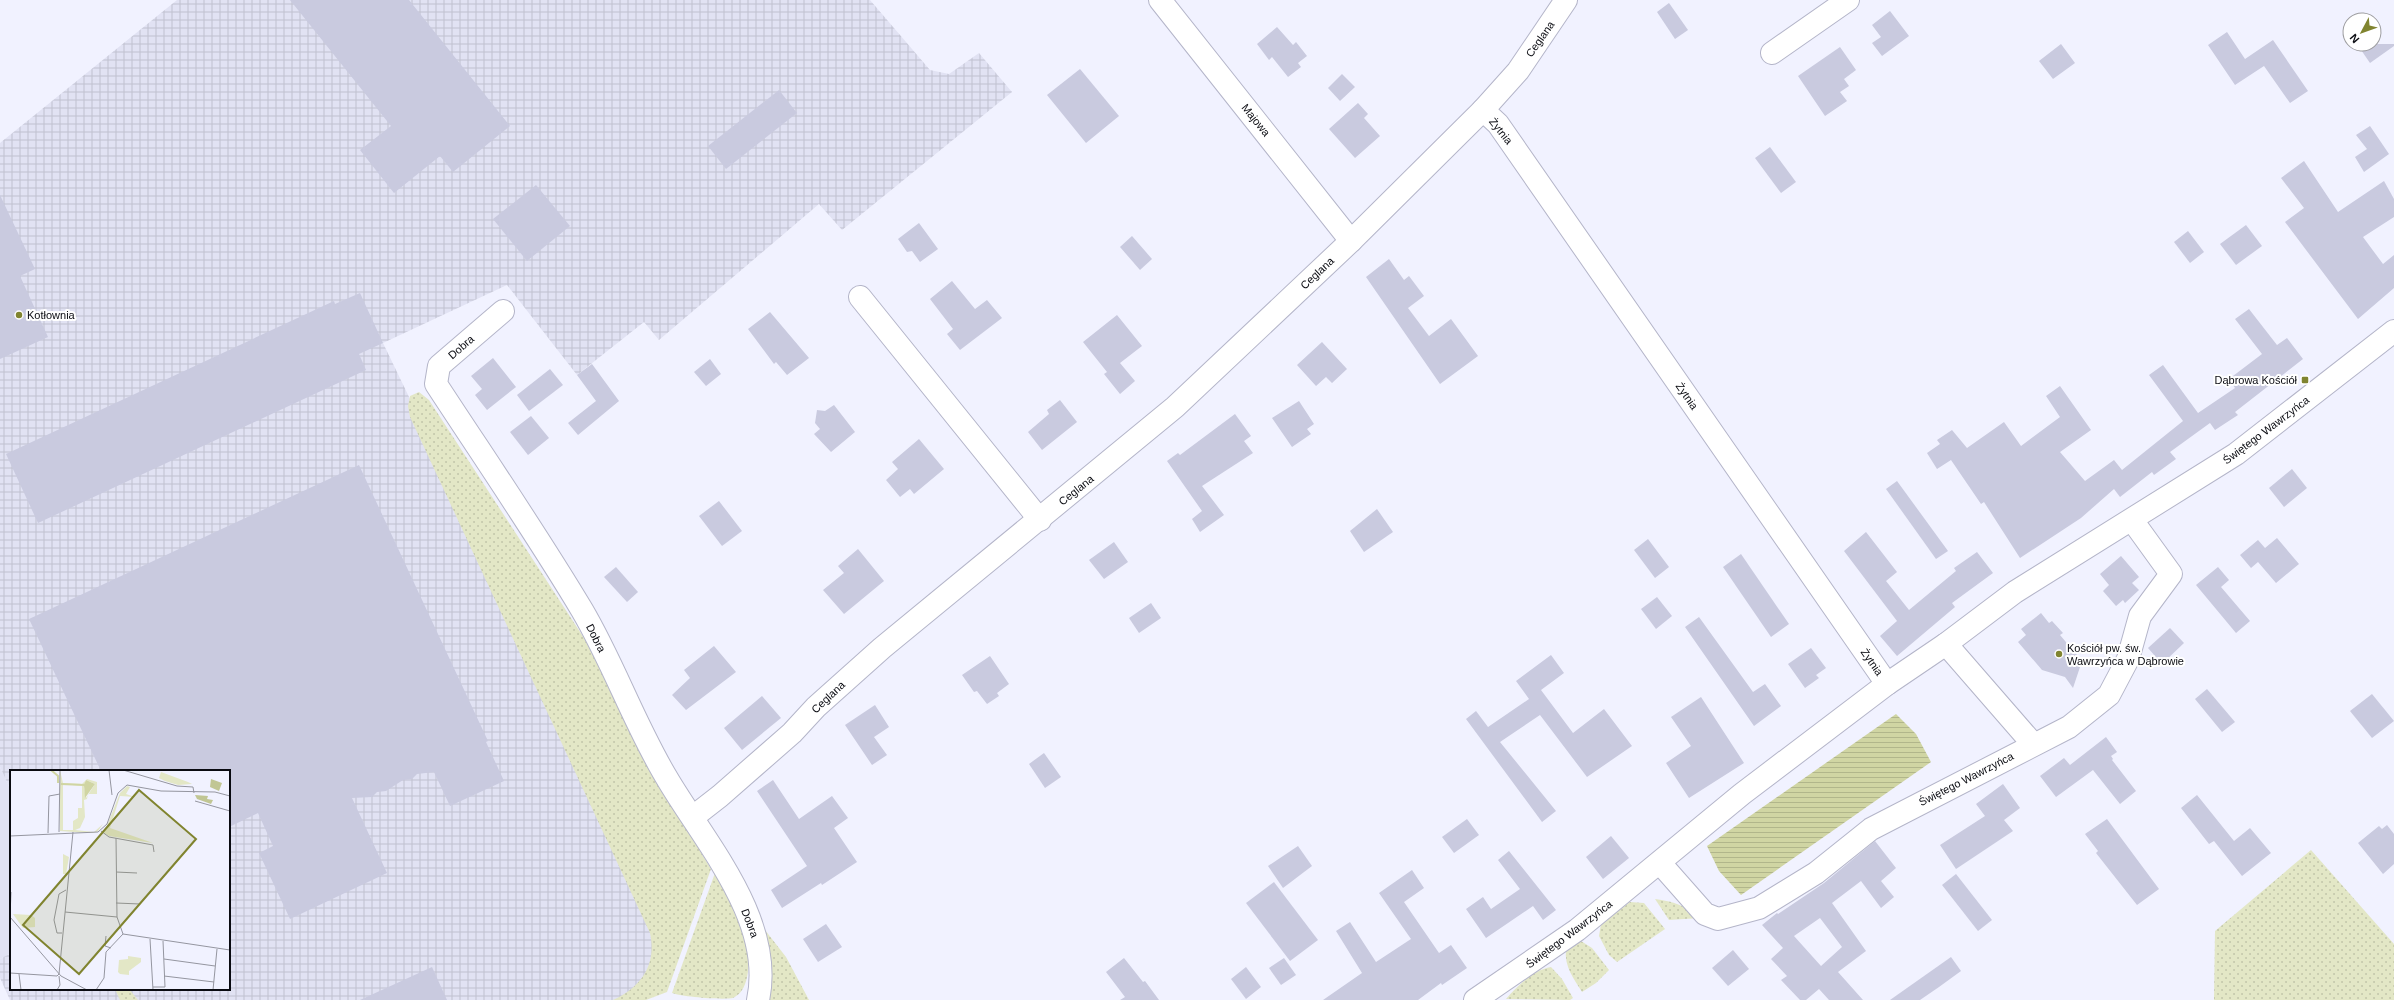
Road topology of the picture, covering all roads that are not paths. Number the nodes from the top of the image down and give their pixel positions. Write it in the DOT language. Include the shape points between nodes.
graph roads {
  1 [pos="1160,0"];
  2 [pos="1566,0"];
  3 [pos="1848,0"];
  4 [pos="1772,53"];
  5 [pos="1484,110"];
  6 [pos="1351,241"];
  7 [pos="860,298"];
  8 [pos="503,311"];
  9 [pos="2394,331"];
  10 [pos="1040,520"];
  11 [pos="2132,520"];
  12 [pos="1946,644"];
  13 [pos="1887,684"];
  14 [pos="2033,744"];
  15 [pos="693,817"];
  16 [pos="1660,863"];
  17 [pos="758,1000"];
  18 [pos="1475,1000"];
  1 -- 6 [label="street, Majowa"];
  2 -- 5 [label="street, Ceglana" via="1518,71"];
  3 -- 4 [label="street"];
  5 -- 6 [label="street, Ceglana"];
  5 -- 13 [label="street, Żytnia" via="1498,124"];
  6 -- 10 [label="street, Ceglana" via="1175,408"];
  7 -- 10 [label="street"];
  8 -- 15 [label="street, Dobra" via="439,366 436,384 583,611 668,780"];
  9 -- 11 [label="street, Świętego Wawrzyńca" via="2236,454"];
  10 -- 15 [label="street, Ceglana" via="882,648 816,707 792,733"];
  11 -- 12 [label="street, Świętego Wawrzyńca" via="2015,592"];
  11 -- 14 [label="street, Świętego Wawrzyńca" via="2171,574 2140,616 2128,659 2109,695 2069,727"];
  12 -- 13 [label="street, Świętego Wawrzyńca"];
  12 -- 14 [label="street"];
  13 -- 16 [label="street, Świętego Wawrzyńca" via="1742,794"];
  14 -- 16 [label="street, Świętego Wawrzyńca" via="1871,829 1816,873 1758,908 1718,919 1705,914"];
  15 -- 17 [label="street, Dobra" via="738,894 756,940 762,981"];
  16 -- 18 [label="street, Świętego Wawrzyńca" via="1577,930"];
}
